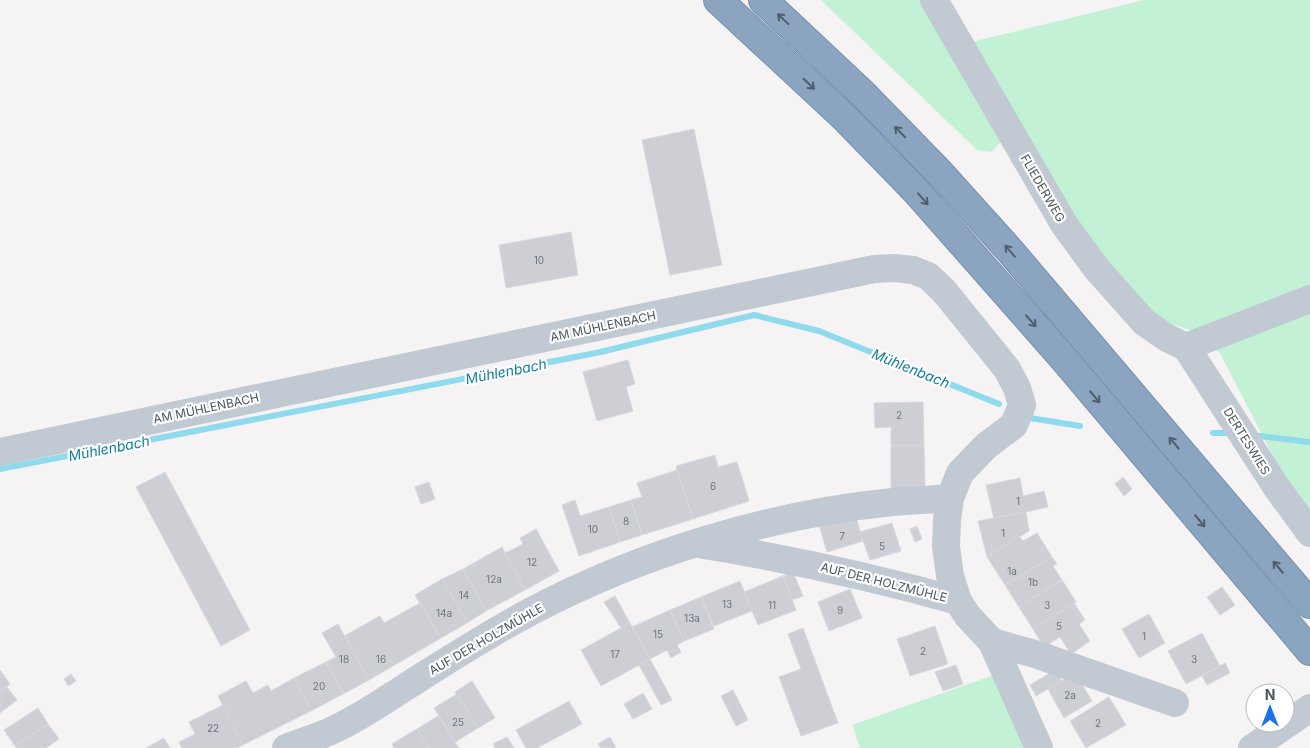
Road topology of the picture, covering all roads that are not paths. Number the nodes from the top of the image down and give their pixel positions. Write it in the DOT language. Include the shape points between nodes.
graph roads {
  1 [pos="718,0"];
  2 [pos="763,0"];
  3 [pos="934,0"];
  4 [pos="1310,299"];
  5 [pos="1186,347"];
  6 [pos="0,452"];
  7 [pos="950,498"];
  8 [pos="1310,533"];
  9 [pos="693,544"];
  10 [pos="958,601"];
  11 [pos="1310,604"];
  12 [pos="992,642"];
  13 [pos="1310,651"];
  14 [pos="1175,703"];
  15 [pos="1310,708"];
  16 [pos="330,739"];
  17 [pos="1259,743"];
  18 [pos="286,748"];
  19 [pos="1039,748"];
  1 -- 13 [label="highway, one-way" via="844,117 916,191 1064,359"];
  11 -- 2 [label="highway, one-way" via="1024,266 863,94"];
  3 -- 5 [label="street, FLIEDERWEG" via="1064,224 1096,268 1144,322"];
  4 -- 5 [label="street"];
  5 -- 8 [label="street, DERTESWIES"];
  6 -- 7 [label="street, AM MÜHLENBACH" via="874,269 895,268 928,276 944,291 1007,368 1017,388 1018,415 960,473"];
  7 -- 9 [label="street, AUF DER HOLZMÜHLE" via="828,511"];
  7 -- 10 [label="street, AM MÜHLENBACH" via="946,546"];
  9 -- 10 [label="street, AUF DER HOLZMÜHLE" via="861,575"];
  9 -- 16 [label="street, AUF DER HOLZMÜHLE" via="586,584 530,612 480,640"];
  10 -- 12 [label="street, AM MÜHLENBACH"];
  12 -- 14 [label="street"];
  12 -- 19 [label="street"];
  15 -- 17 [label="street"];
  16 -- 18 [label="street, AUF DER HOLZMÜHLE"];
}
